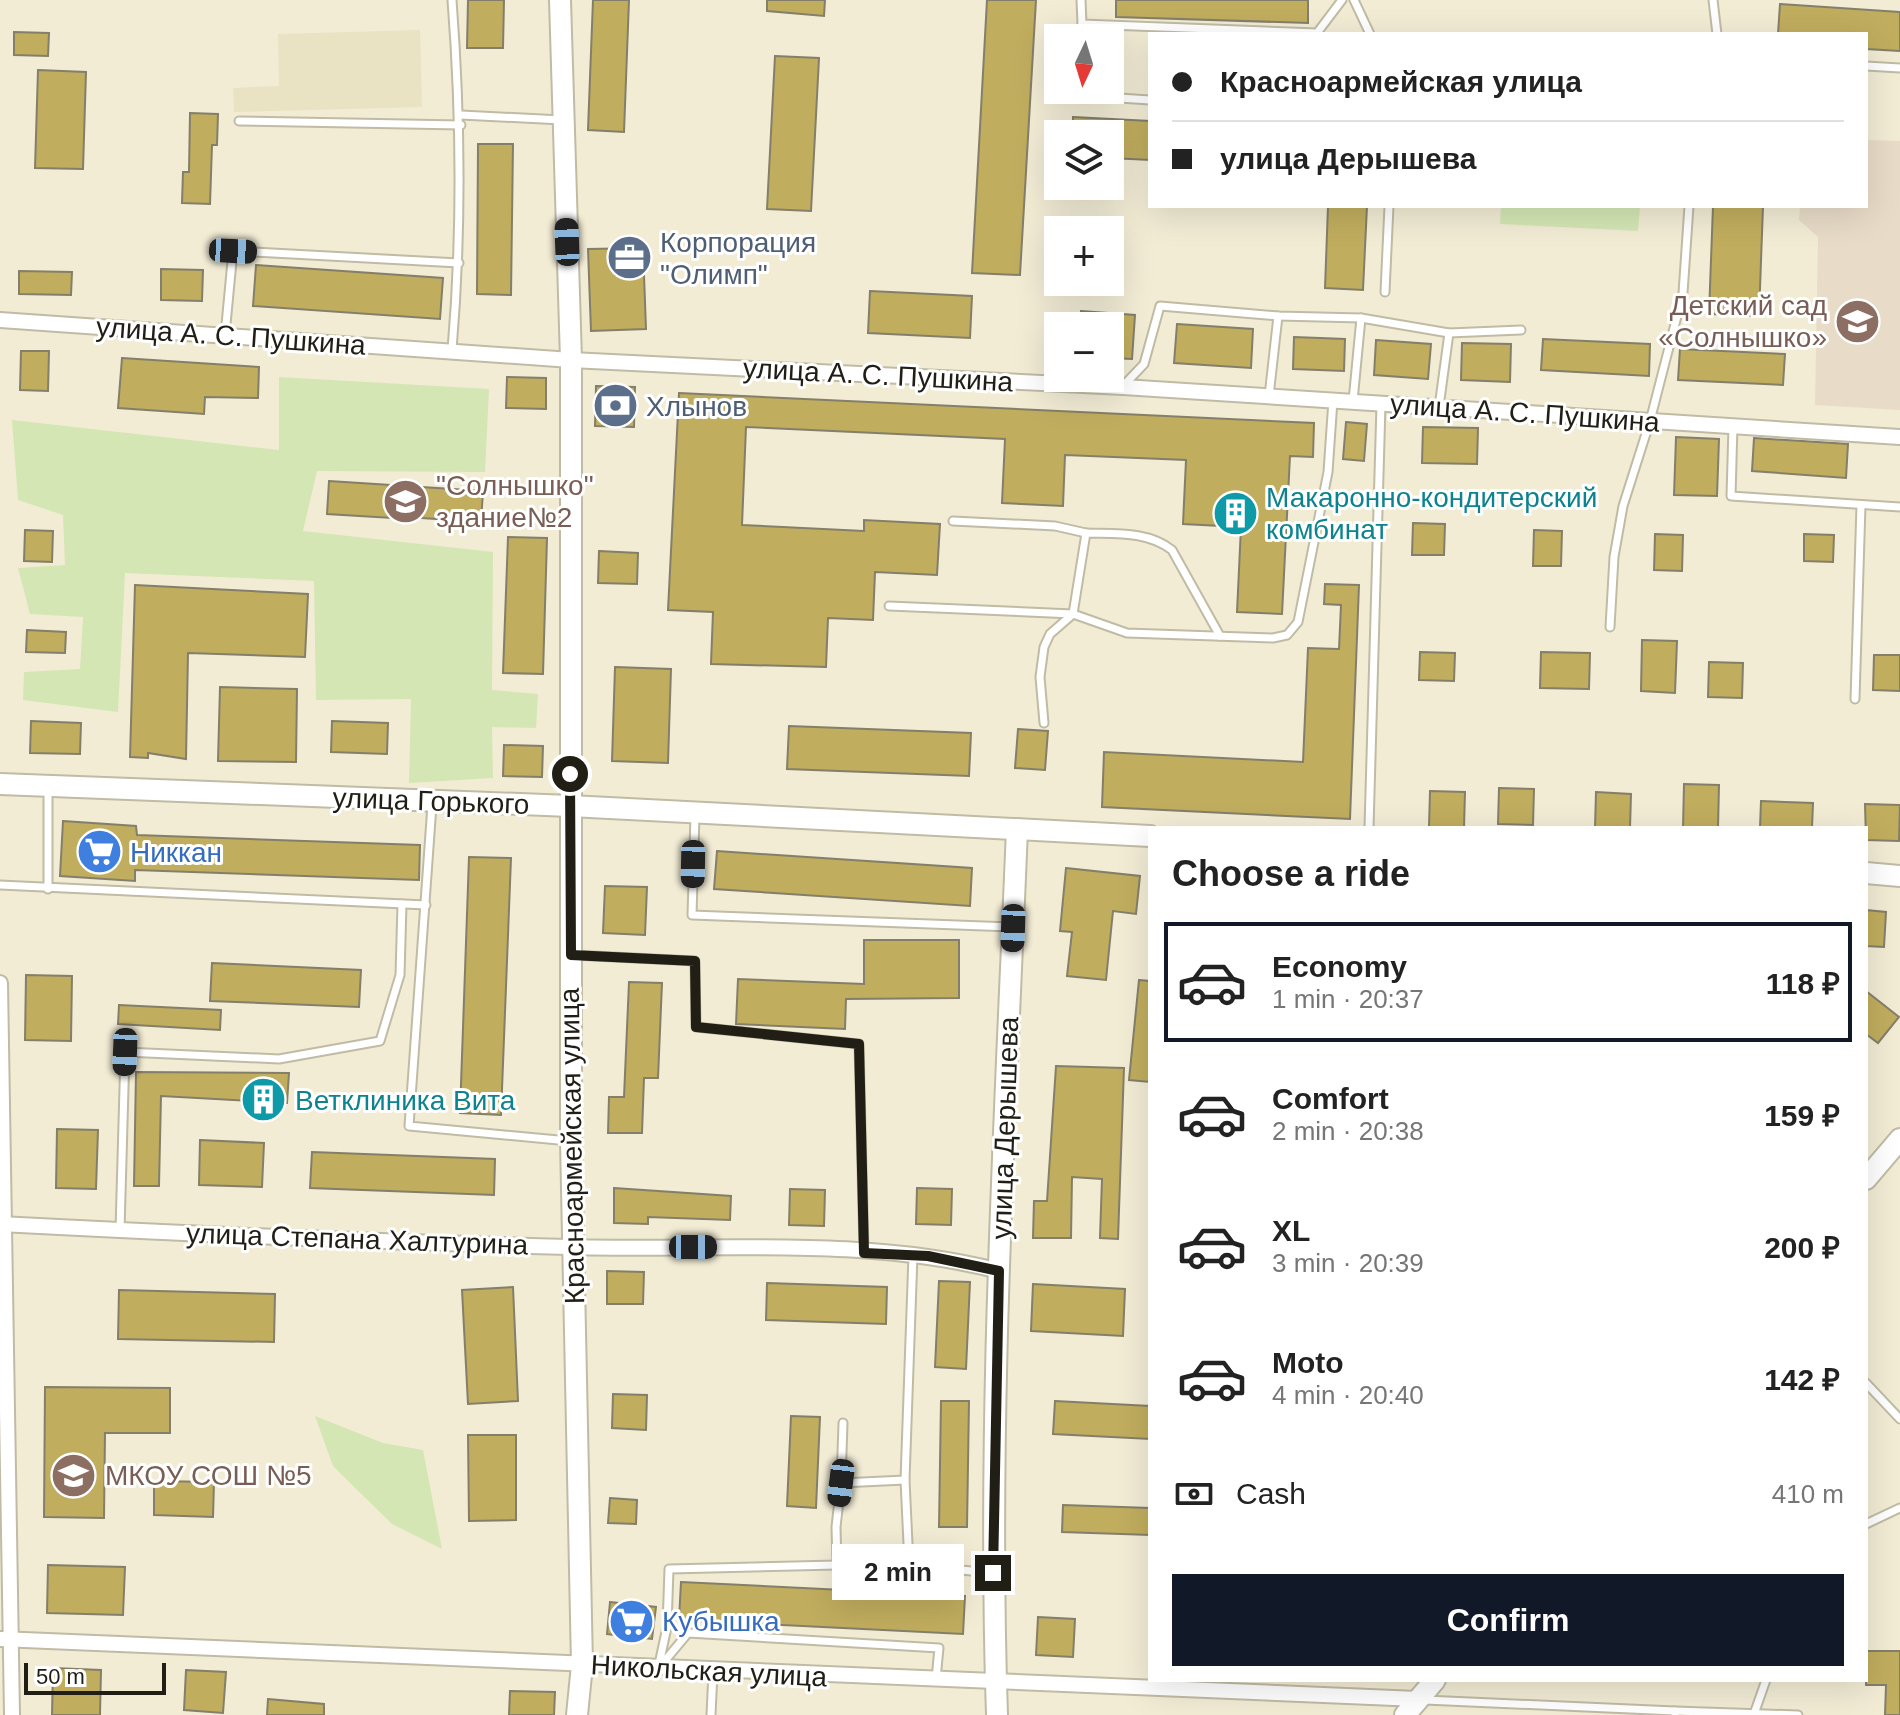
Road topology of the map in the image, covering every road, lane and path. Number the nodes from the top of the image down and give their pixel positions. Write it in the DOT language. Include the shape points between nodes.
graph roads {
  1 [pos="452,0"];
  2 [pos="560,0"];
  3 [pos="1081,0"];
  4 [pos="1342,0"];
  5 [pos="1354,0"];
  6 [pos="1713,0"];
  7 [pos="1082,24"];
  8 [pos="1124,26"];
  9 [pos="1291,32"];
  10 [pos="1318,32"];
  11 [pos="1369,32"];
  12 [pos="1717,32"];
  13 [pos="1868,66"];
  14 [pos="1900,68"];
  15 [pos="1124,98"];
  16 [pos="1148,100"];
  17 [pos="461,115"];
  18 [pos="563,120"];
  19 [pos="239,121"];
  20 [pos="461,125"];
  21 [pos="1389,208"];
  22 [pos="1689,208"];
  23 [pos="459,263"];
  24 [pos="1385,292"];
  25 [pos="1278,316"];
  26 [pos="1361,318"];
  27 [pos="0,320"];
  28 [pos="1521,330"];
  29 [pos="1449,333"];
  30 [pos="225,336"];
  31 [pos="452,350"];
  32 [pos="571,360"];
  33 [pos="1044,383"];
  34 [pos="1124,386"];
  35 [pos="1124,387"];
  36 [pos="1269,396"];
  37 [pos="1333,400"];
  38 [pos="1353,401"];
  39 [pos="1381,404"];
  40 [pos="1439,407"];
  41 [pos="1650,421"];
  42 [pos="1733,426"];
  43 [pos="1900,437"];
  44 [pos="1861,505"];
  45 [pos="1900,507"];
  46 [pos="953,521"];
  47 [pos="1086,533"];
  48 [pos="889,606"];
  49 [pos="1073,614"];
  50 [pos="1610,627"];
  51 [pos="1220,636"];
  52 [pos="1855,699"];
  53 [pos="1044,723"];
  54 [pos="0,784"];
  55 [pos="48,788"];
  56 [pos="432,801"];
  57 [pos="570,806"];
  58 [pos="695,812"];
  59 [pos="1369,826"];
  60 [pos="1017,829"];
  61 [pos="1148,836"];
  62 [pos="1868,873"];
  63 [pos="1900,876"];
  64 [pos="0,885"];
  65 [pos="48,889"];
  66 [pos="402,904"];
  67 [pos="426,905"];
  68 [pos="1013,928"];
  69 [pos="571,955"];
  70 [pos="0,983"];
  71 [pos="1900,1139"];
  72 [pos="571,1141"];
  73 [pos="3,1146"];
  74 [pos="1868,1177"];
  75 [pos="2,1224"];
  76 [pos="120,1230"];
  77 [pos="573,1247"];
  78 [pos="864,1253"];
  79 [pos="913,1255"];
  80 [pos="999,1271"];
  81 [pos="1868,1385"];
  82 [pos="1900,1419"];
  83 [pos="843,1423"];
  84 [pos="905,1480"];
  85 [pos="841,1483"];
  86 [pos="1900,1508"];
  87 [pos="1868,1523"];
  88 [pos="837,1565"];
  89 [pos="909,1565"];
  90 [pos="993,1573"];
  91 [pos="6,1639"];
  92 [pos="582,1665"];
  93 [pos="658,1669"];
  94 [pos="713,1672"];
  95 [pos="936,1681"];
  96 [pos="1433,1682"];
  97 [pos="1765,1682"];
  98 [pos="995,1683"];
  99 [pos="1412,1707"];
  100 [pos="1675,1713"];
  101 [pos="1754,1714"];
  102 [pos="12,1715"];
  103 [pos="577,1715"];
  104 [pos="711,1715"];
  105 [pos="997,1715"];
  106 [pos="1798,1715"];
  1 -- 17 [label="lane"];
  2 -- 18 [label="street, Красноармейская улица"];
  3 -- 7 [label="lane"];
  4 -- 10 [label="lane"];
  5 -- 11 [label="lane"];
  6 -- 12 [label="lane"];
  8 -- 9 [label="lane"];
  13 -- 14 [label="lane"];
  15 -- 16 [label="lane"];
  17 -- 18 [label="lane"];
  17 -- 20 [label="lane"];
  18 -- 32 [label="street, Красноармейская улица"];
  19 -- 20 [label="lane"];
  20 -- 23 [label="lane"];
  21 -- 24 [label="lane"];
  22 -- 41 [label="lane" via="1683,293"];
  23 -- 30 [label="lane" via="233,251"];
  23 -- 31 [label="lane"];
  25 -- 26 [label="lane"];
  25 -- 34 [label="lane" via="1160,306 1144,364"];
  25 -- 36 [label="lane"];
  26 -- 29 [label="lane"];
  26 -- 38 [label="lane"];
  27 -- 30 [label="street, улица А. С. Пушкина"];
  28 -- 29 [label="lane"];
  29 -- 40 [label="lane"];
  30 -- 31 [label="street, улица А. С. Пушкина"];
  31 -- 32 [label="street, улица А. С. Пушкина"];
  32 -- 33 [label="street, улица А. С. Пушкина"];
  32 -- 57 [label="street, Красноармейская улица"];
  35 -- 36 [label="street, улица А. С. Пушкина"];
  36 -- 37 [label="street, улица А. С. Пушкина"];
  37 -- 38 [label="street, улица А. С. Пушкина"];
  37 -- 51 [label="lane" via="1328,472 1298,622 1287,635 1273,638"];
  38 -- 39 [label="street, улица А. С. Пушкина"];
  39 -- 40 [label="street, улица А. С. Пушкина"];
  39 -- 59 [label="lane"];
  40 -- 41 [label="street, улица А. С. Пушкина"];
  41 -- 42 [label="street, улица А. С. Пушкина"];
  41 -- 50 [label="lane" via="1623,506"];
  42 -- 43 [label="street, улица А. С. Пушкина"];
  42 -- 44 [label="lane" via="1731,496"];
  44 -- 45 [label="lane"];
  44 -- 52 [label="lane"];
  46 -- 47 [label="lane" via="1055,526"];
  47 -- 49 [label="lane"];
  47 -- 51 [label="lane" via="1145,536 1172,550"];
  48 -- 49 [label="lane"];
  49 -- 51 [label="lane" via="1127,633"];
  49 -- 53 [label="lane" via="1050,634 1044,647"];
  54 -- 55 [label="street, улица Горького"];
  55 -- 56 [label="street, улица Горького"];
  55 -- 65 [label="lane"];
  56 -- 57 [label="street, улица Горького"];
  56 -- 67 [label="lane"];
  57 -- 58 [label="street, улица Горького"];
  57 -- 69 [label="street, Красноармейская улица"];
  58 -- 60 [label="street, улица Горького"];
  58 -- 68 [label="lane" via="692,915"];
  60 -- 61 [label="street, улица Горького"];
  60 -- 68 [label="street, улица Дерышева"];
  62 -- 63 [label="street"];
  64 -- 65 [label="lane"];
  65 -- 66 [label="lane"];
  66 -- 67 [label="lane"];
  66 -- 76 [label="lane" via="400,975 380,1041 279,1059 125,1052"];
  67 -- 72 [label="lane" via="409,1126"];
  68 -- 80 [label="street, улица Дерышева"];
  69 -- 72 [label="street, Красноармейская улица"];
  69 -- 78 [label="lane" via="695,961 696,1027 859,1044"];
  70 -- 73 [label="street"];
  71 -- 74 [label="street"];
  72 -- 77 [label="street, Красноармейская улица"];
  73 -- 75 [label="street"];
  75 -- 76 [label="street, улица Степана Халтурина"];
  75 -- 91 [label="street"];
  76 -- 77 [label="street, улица Степана Халтурина"];
  77 -- 78 [label="street, улица Степана Халтурина"];
  77 -- 92 [label="street, Красноармейская улица"];
  78 -- 79 [label="street, улица Степана Халтурина"];
  79 -- 80 [label="street, улица Степана Халтурина"];
  79 -- 84 [label="lane"];
  80 -- 90 [label="street, улица Дерышева"];
  81 -- 82 [label="lane"];
  83 -- 85 [label="lane"];
  84 -- 85 [label="lane"];
  84 -- 89 [label="lane"];
  85 -- 88 [label="lane"];
  86 -- 87 [label="lane"];
  88 -- 89 [label="lane"];
  88 -- 93 [label="lane" via="669,1569 667,1627"];
  89 -- 90 [label="lane"];
  90 -- 98 [label="street, улица Дерышева"];
  91 -- 92 [label="street, Никольская улица"];
  91 -- 102 [label="street"];
  92 -- 93 [label="street, Никольская улица"];
  92 -- 103 [label="street, Красноармейская улица"];
  93 -- 94 [label="street, Никольская улица"];
  93 -- 95 [label="lane" via="688,1633 939,1648"];
  94 -- 95 [label="street, Никольская улица"];
  94 -- 104 [label="lane"];
  95 -- 98 [label="street, Никольская улица"];
  96 -- 99 [label="street"];
  97 -- 101 [label="lane"];
  98 -- 99 [label="street, Никольская улица"];
  98 -- 105 [label="street, улица Дерышева"];
  99 -- 100 [label="lane"];
  100 -- 101 [label="lane"];
  101 -- 106 [label="lane"];
}
